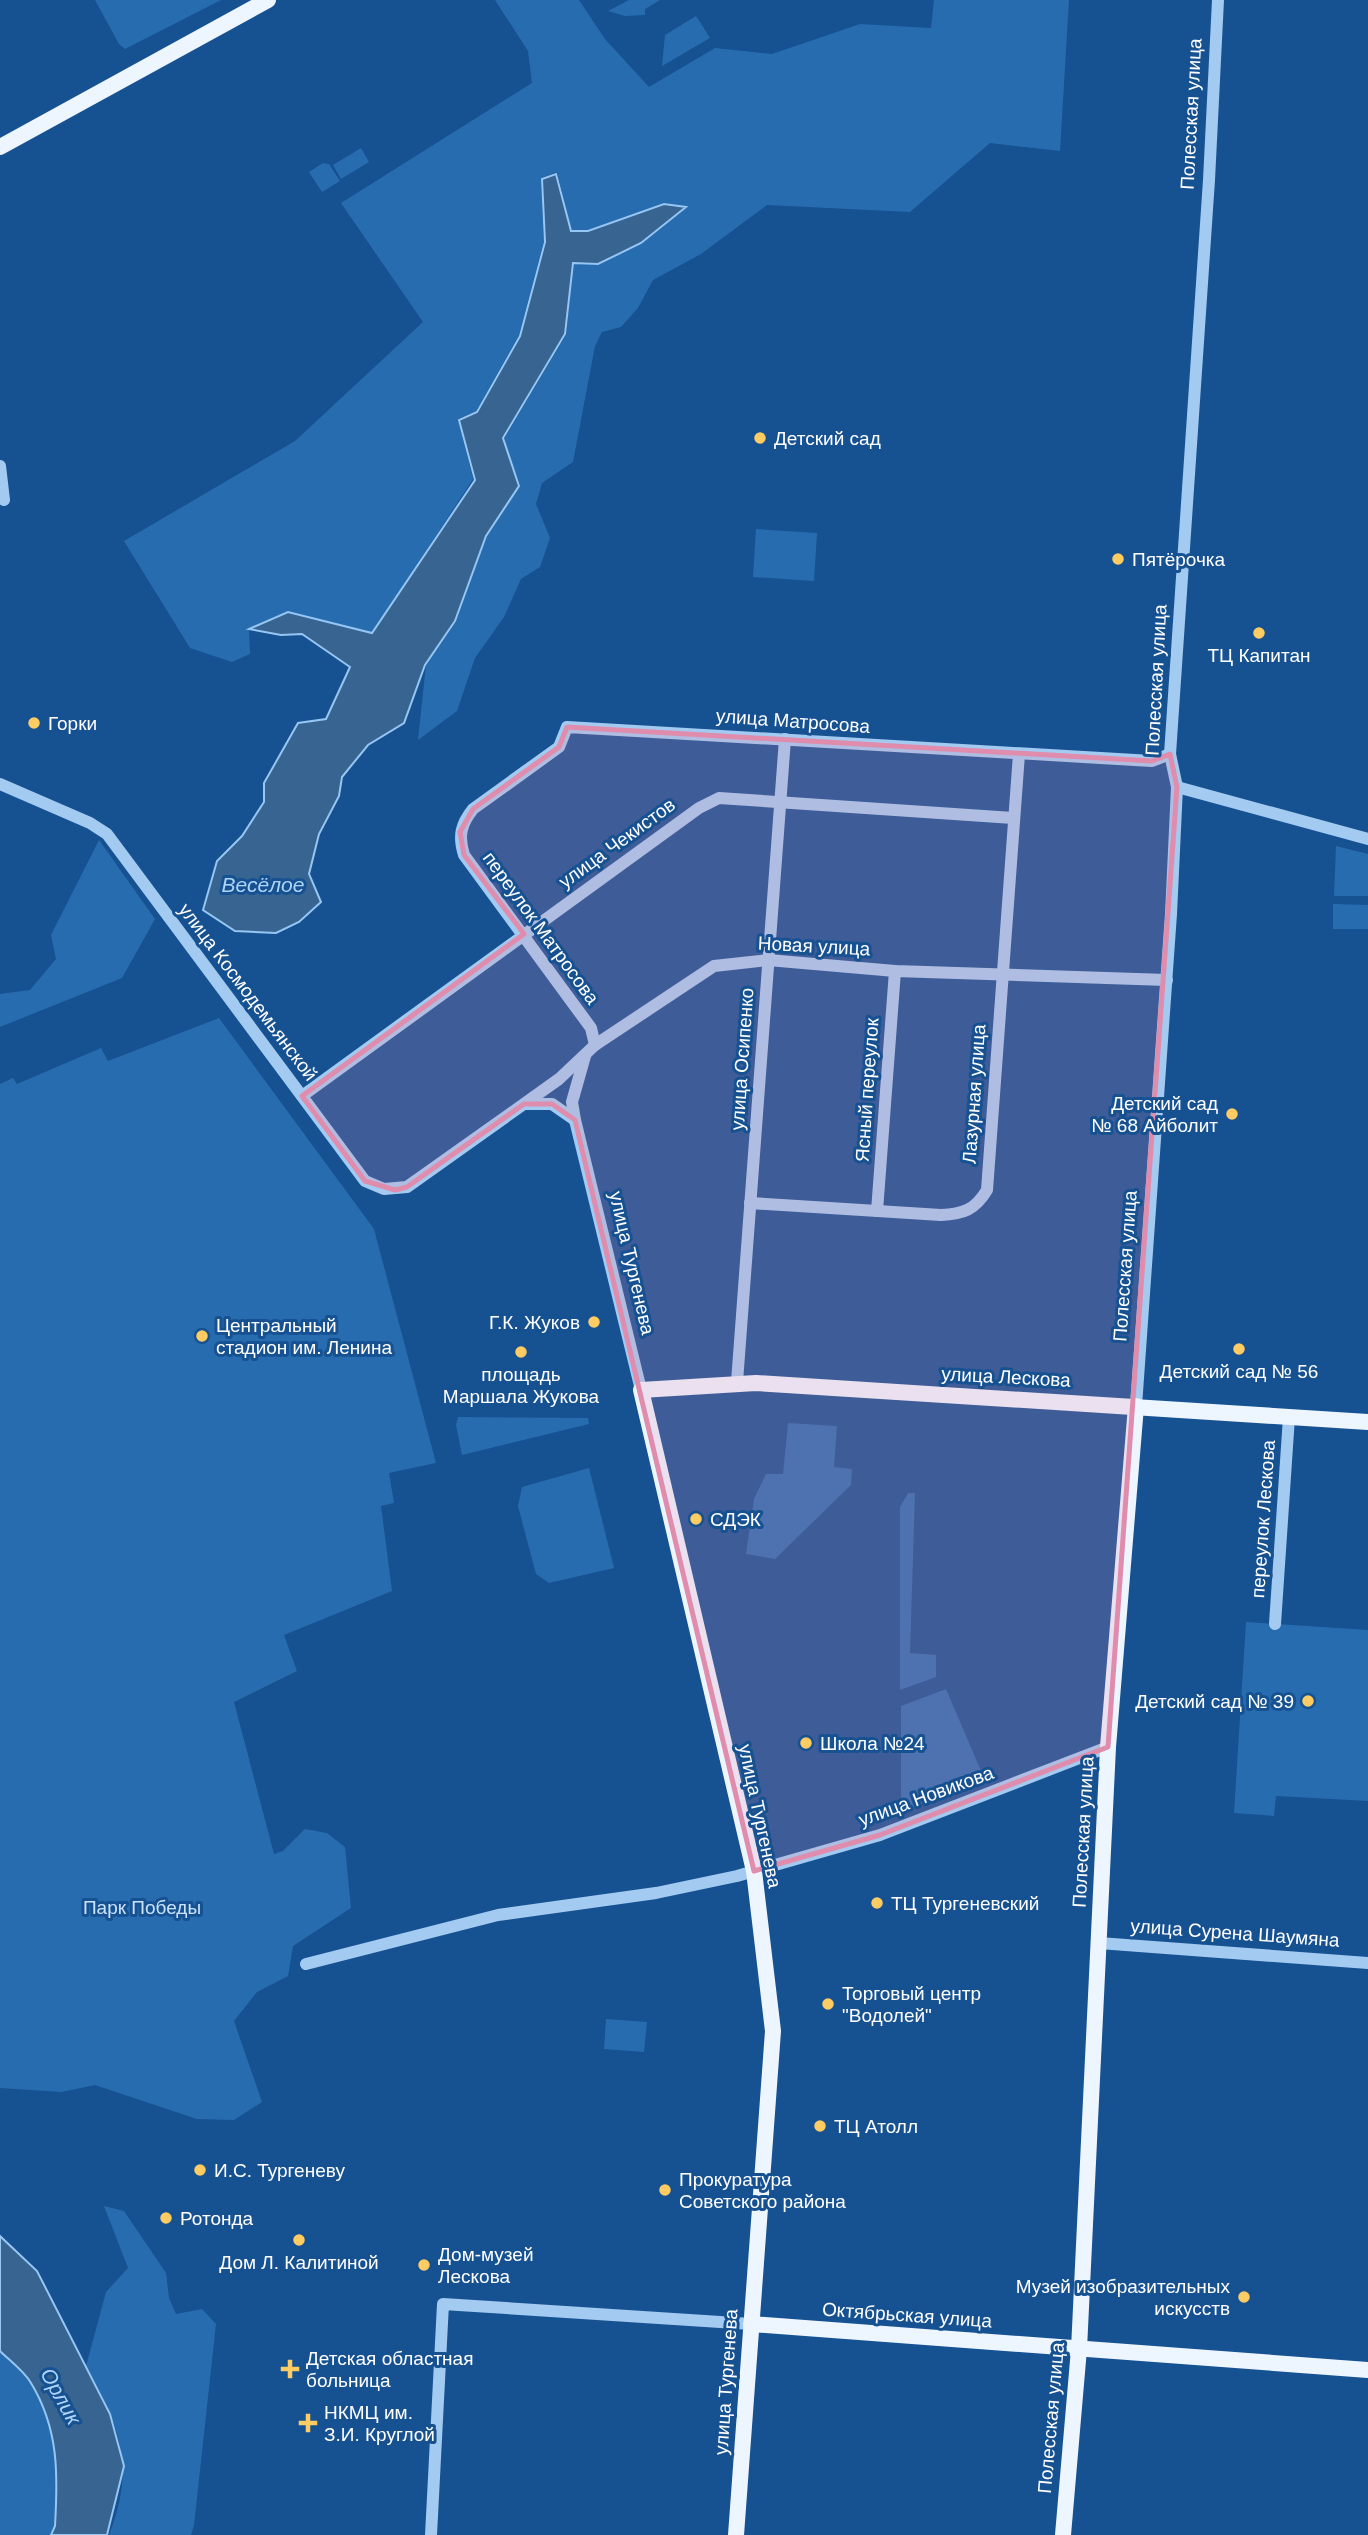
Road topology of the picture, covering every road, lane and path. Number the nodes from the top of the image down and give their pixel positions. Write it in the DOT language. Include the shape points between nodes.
graph roads {
  1 [pos="268,0"];
  2 [pos="1218,0"];
  3 [pos="0,147"];
  4 [pos="0,466"];
  5 [pos="2,494"];
  6 [pos="785,739"];
  7 [pos="1019,754"];
  8 [pos="1170,754"];
  9 [pos="0,784"];
  10 [pos="1177,787"];
  11 [pos="780,805"];
  12 [pos="1013,818"];
  13 [pos="460,832"];
  14 [pos="1368,839"];
  15 [pos="524,934"];
  16 [pos="768,960"];
  17 [pos="895,971"];
  18 [pos="1001,974"];
  19 [pos="1167,980"];
  20 [pos="595,1045"];
  21 [pos="586,1056"];
  22 [pos="302,1096"];
  23 [pos="524,1104"];
  24 [pos="575,1120"];
  25 [pos="365,1181"];
  26 [pos="750,1203"];
  27 [pos="877,1211"];
  28 [pos="737,1382"];
  29 [pos="641,1390"];
  30 [pos="1136,1406"];
  31 [pos="1289,1417"];
  32 [pos="1368,1422"];
  33 [pos="1275,1624"];
  34 [pos="1108,1747"];
  35 [pos="754,1871"];
  36 [pos="1099,1943"];
  37 [pos="1368,1962"];
  38 [pos="306,1964"];
  39 [pos="751,2324"];
  40 [pos="1079,2349"];
  41 [pos="1368,2370"];
  42 [pos="431,2535"];
  43 [pos="736,2535"];
  44 [pos="1063,2535"];
  1 -- 3 [label="main road"];
  2 -- 8 [label="street, Полесская улица"];
  4 -- 5 [label="street"];
  6 -- 7 [label="street, улица Матросова"];
  6 -- 11 [label="street, улица Осипенко"];
  6 -- 13 [label="street, улица Матросова" via="566,727 559,747 473,809"];
  7 -- 8 [label="street, улица Матросова" via="1152,761"];
  7 -- 12 [label="street, Лазурная улица"];
  8 -- 10 [label="street, Полесская улица"];
  9 -- 22 [label="street, улица Космодемьянской" via="107,834"];
  10 -- 14 [label="street"];
  10 -- 19 [label="street, Полесская улица"];
  11 -- 12 [label="street, улица Чекистов"];
  11 -- 15 [label="street, улица Чекистов" via="719,798 699,808"];
  11 -- 16 [label="street, улица Осипенко"];
  12 -- 18 [label="street, Лазурная улица"];
  13 -- 15 [label="street, переулок Матросова" via="464,855"];
  15 -- 20 [label="street, переулок Матросова" via="591,1028"];
  15 -- 22 [label="street, улица Чекистов"];
  16 -- 17 [label="street, Новая улица"];
  16 -- 20 [label="street, Новая улица" via="714,965"];
  16 -- 26 [label="street, улица Осипенко"];
  17 -- 18 [label="street, Новая улица"];
  17 -- 27 [label="street, Ясный переулок"];
  18 -- 19 [label="street, Новая улица"];
  18 -- 27 [label="street, Лазурная улица" via="987,1190 978,1204 955,1214"];
  19 -- 30 [label="street, Полесская улица"];
  20 -- 21 [label="street, Новая улица"];
  21 -- 23 [label="street, Новая улица"];
  21 -- 24 [label="street, улица Тургенева" via="572,1102"];
  22 -- 25 [label="street, улица Космодемьянской"];
  23 -- 24 [label="street" via="552,1104"];
  23 -- 25 [label="street, Новая улица" via="407,1187 384,1189"];
  24 -- 29 [label="street, улица Тургенева"];
  26 -- 27 [label="street, Лазурная улица"];
  26 -- 28 [label="street, улица Осипенко"];
  28 -- 29 [label="main road, улица Лескова"];
  28 -- 30 [label="main road, улица Лескова"];
  29 -- 35 [label="main road, улица Тургенева"];
  30 -- 31 [label="main road, улица Лескова"];
  30 -- 34 [label="main road, Полесская улица"];
  31 -- 32 [label="main road, улица Лескова"];
  31 -- 33 [label="street, переулок Лескова"];
  34 -- 35 [label="street, улица Новикова" via="880,1835"];
  34 -- 36 [label="main road, Полесская улица"];
  35 -- 38 [label="street, улица Новикова" via="656,1893 498,1915"];
  35 -- 39 [label="main road, улица Тургенева" via="773,2031"];
  36 -- 37 [label="street, улица Сурена Шаумяна"];
  36 -- 40 [label="main road, Полесская улица"];
  39 -- 40 [label="main road, Октябрьская улица"];
  39 -- 42 [label="street, Октябрьская улица" via="443,2304"];
  39 -- 43 [label="main road, улица Тургенева"];
  40 -- 41 [label="main road, Октябрьская улица"];
  40 -- 44 [label="main road, Полесская улица"];
}
